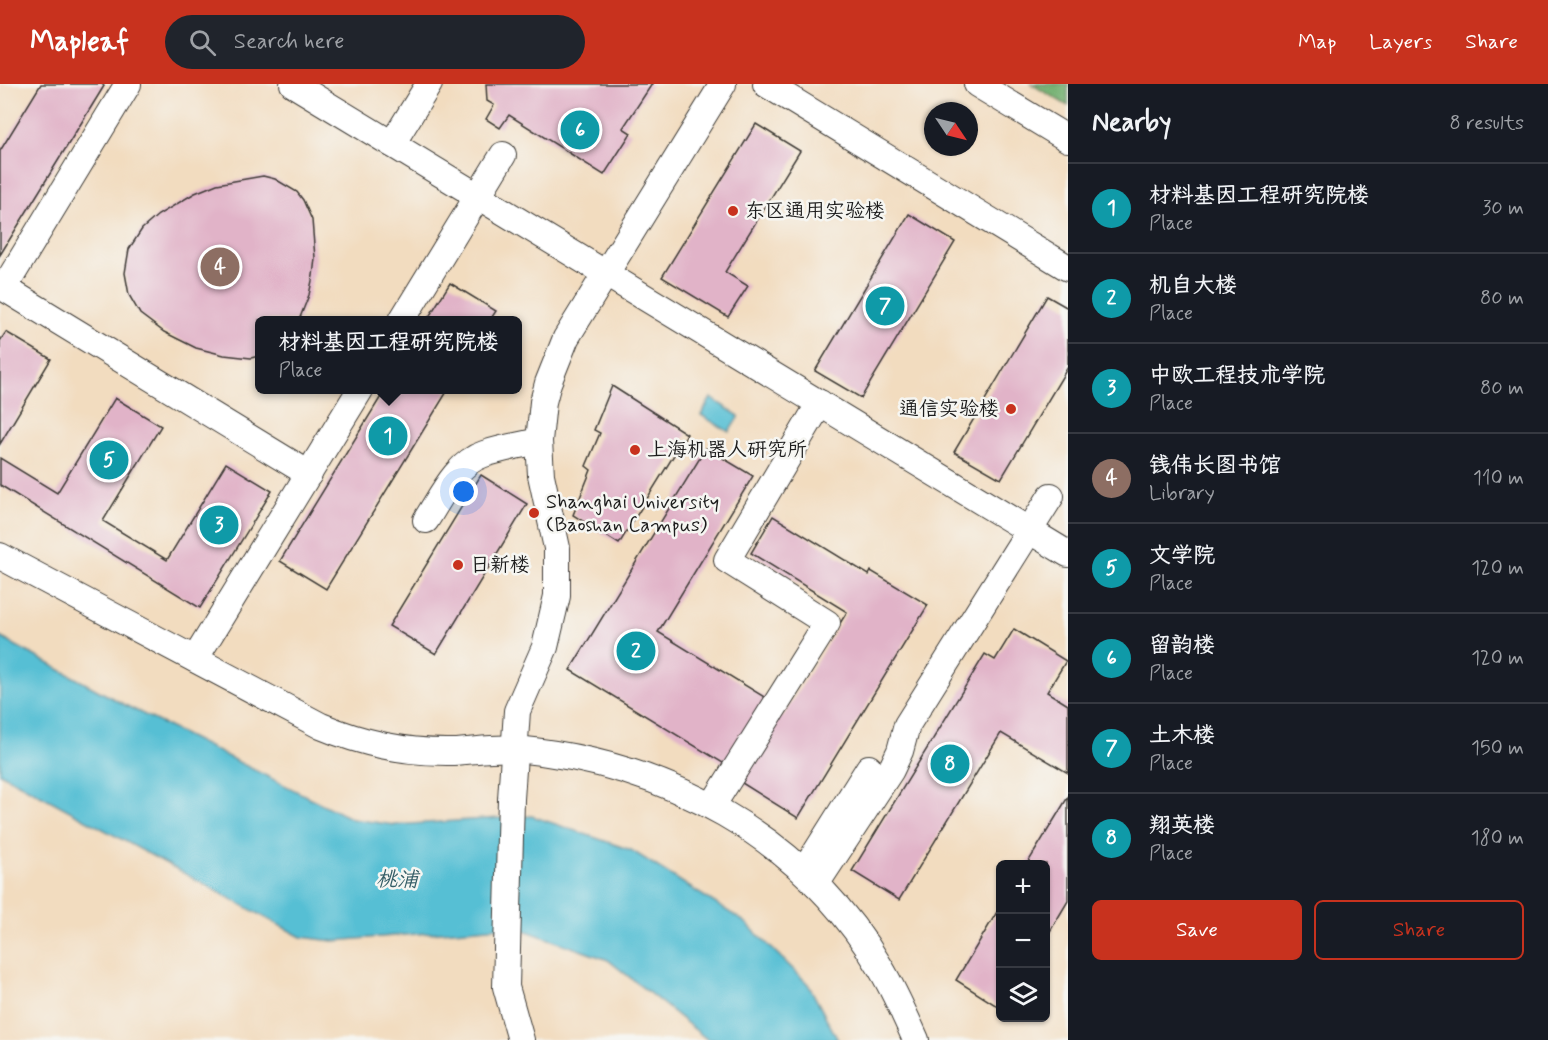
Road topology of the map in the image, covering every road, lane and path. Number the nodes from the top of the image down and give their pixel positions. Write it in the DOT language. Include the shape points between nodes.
graph roads {
  1 [pos="128,84"];
  2 [pos="293,84"];
  3 [pos="429,84"];
  4 [pos="723,84"];
  5 [pos="766,84"];
  6 [pos="977,84"];
  7 [pos="1068,139"];
  8 [pos="392,144"];
  9 [pos="503,155"];
  10 [pos="478,196"];
  11 [pos="1068,268"];
  12 [pos="606,274"];
  13 [pos="405,316"];
  14 [pos="358,394"];
  15 [pos="820,403"];
  16 [pos="539,441"];
  17 [pos="309,474"];
  18 [pos="1051,496"];
  19 [pos="426,520"];
  20 [pos="1029,530"];
  21 [pos="1068,554"];
  22 [pos="0,556"];
  23 [pos="195,659"];
  24 [pos="514,748"];
  25 [pos="869,768"];
  26 [pos="712,806"];
  27 [pos="809,879"];
  28 [pos="521,1040"];
  29 [pos="916,1040"];
  1 -- 17 [label="street" via="4,288"];
  2 -- 8 [label="street"];
  3 -- 8 [label="street"];
  4 -- 12 [label="street"];
  5 -- 11 [label="street"];
  6 -- 7 [label="street"];
  8 -- 10 [label="street"];
  9 -- 10 [label="street"];
  10 -- 12 [label="street"];
  10 -- 13 [label="street"];
  12 -- 15 [label="street"];
  12 -- 16 [label="street" via="555,360 543,402"];
  14 -- 17 [label="street"];
  15 -- 20 [label="street"];
  15 -- 26 [label="street" via="728,560 827,623"];
  16 -- 19 [label="street" via="482,454 469,462 456,473"];
  16 -- 24 [label="street" via="541,475 557,548 557,596 545,647 517,711"];
  17 -- 23 [label="street"];
  18 -- 20 [label="street"];
  20 -- 21 [label="street"];
  20 -- 27 [label="street" via="907,725 891,770"];
  22 -- 23 [label="street"];
  23 -- 24 [label="street" via="321,726 363,741 432,752"];
  24 -- 26 [label="street" via="621,768"];
  24 -- 28 [label="street" via="506,987"];
  25 -- 27 [label="street"];
  26 -- 27 [label="street" via="765,841"];
  27 -- 29 [label="street" via="859,935 879,965"];
}
